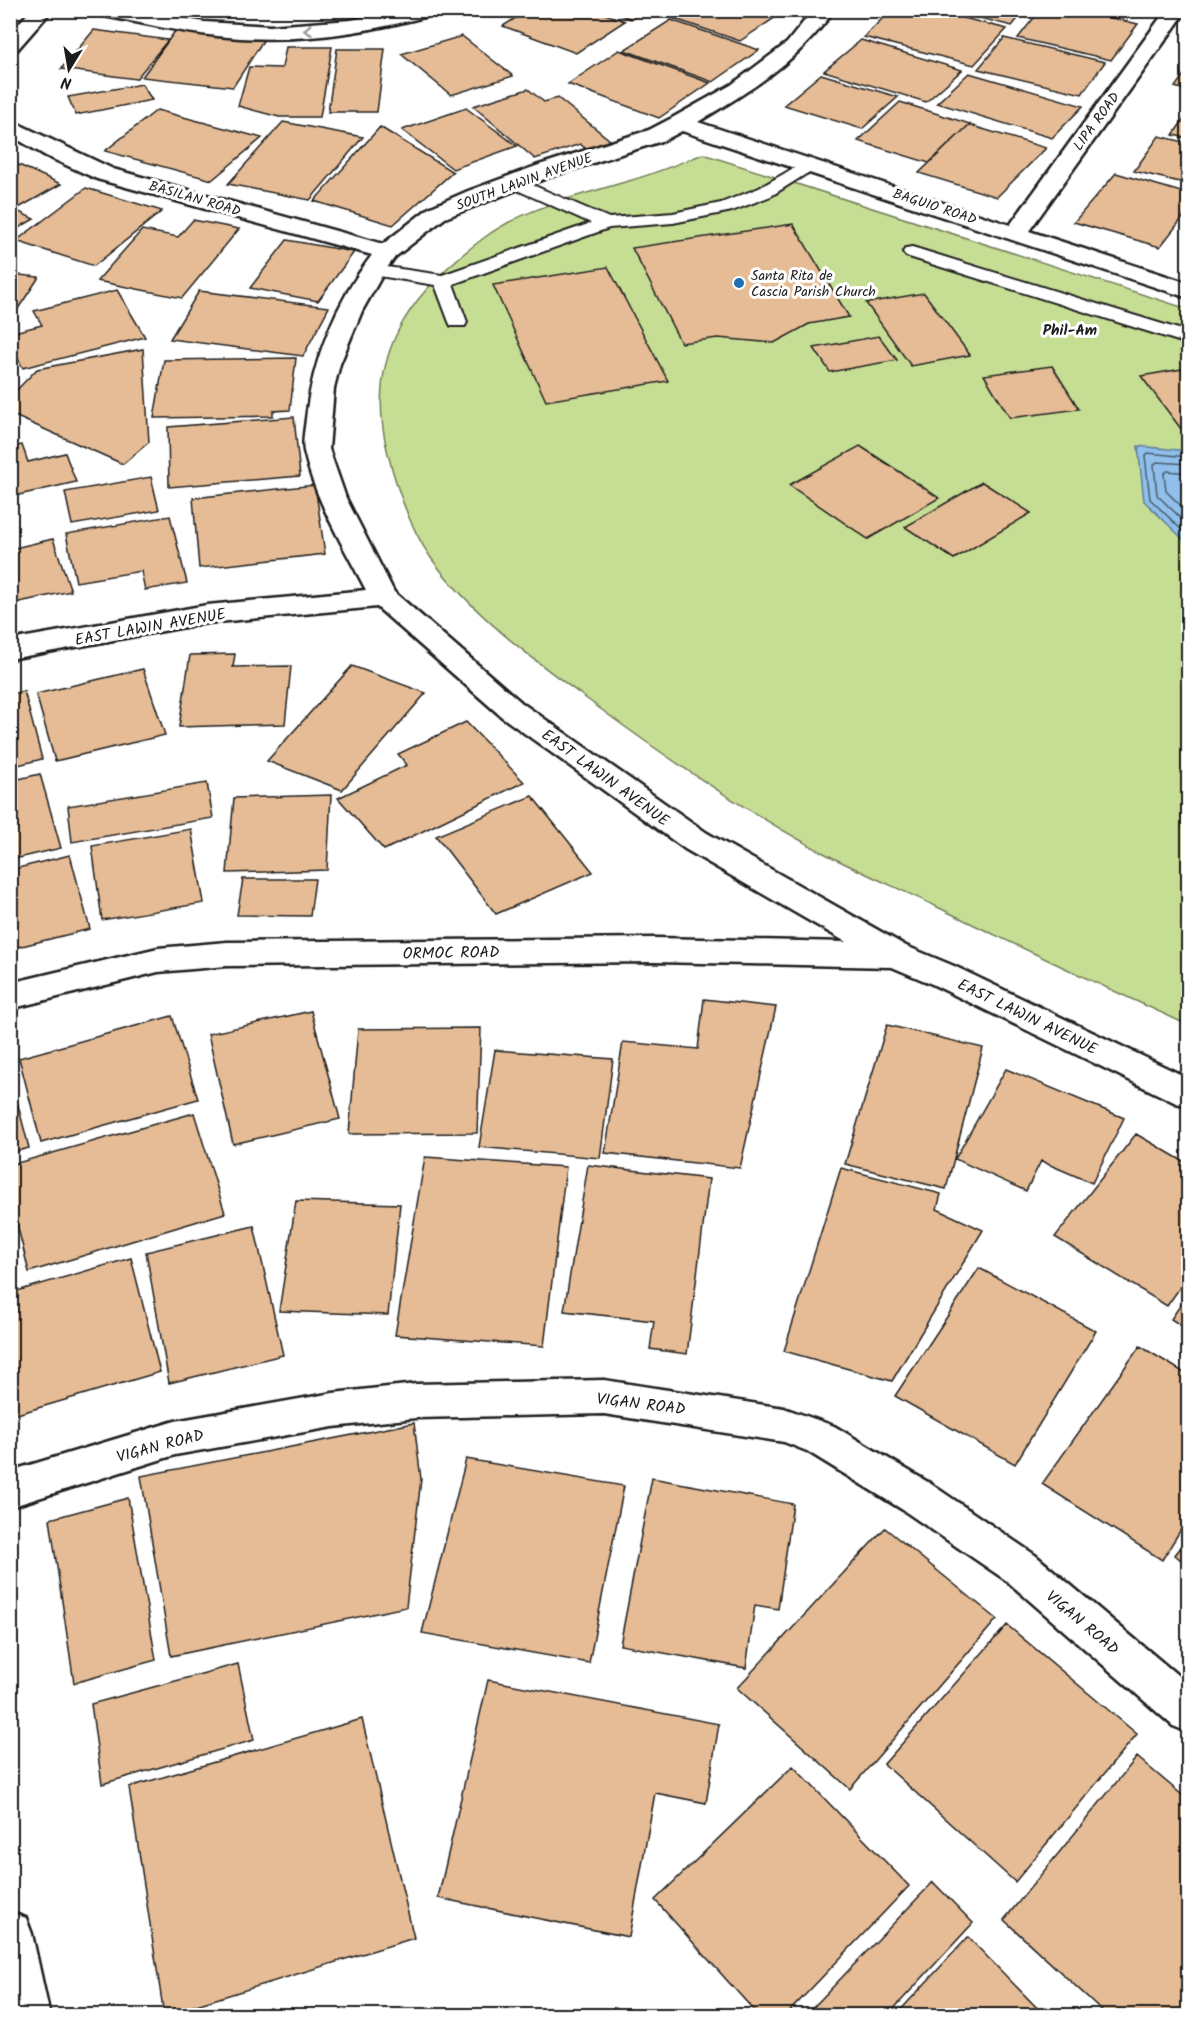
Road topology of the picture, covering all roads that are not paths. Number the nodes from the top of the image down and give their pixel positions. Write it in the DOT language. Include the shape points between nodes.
graph roads {
  1 [pos="42,10"];
  2 [pos="104,10"];
  3 [pos="428,10"];
  4 [pos="824,10"];
  5 [pos="1177,10"];
  6 [pos="10,46"];
  7 [pos="680,123"];
  8 [pos="10,126"];
  9 [pos="808,165"];
  10 [pos="514,182"];
  11 [pos="607,223"];
  12 [pos="1016,232"];
  13 [pos="912,252"];
  14 [pos="380,261"];
  15 [pos="443,281"];
  16 [pos="1188,291"];
  17 [pos="458,322"];
  18 [pos="1188,338"];
  19 [pos="383,597"];
  20 [pos="10,650"];
  21 [pos="895,955"];
  22 [pos="10,996"];
  23 [pos="1188,1093"];
  24 [pos="10,1489"];
  25 [pos="1188,1711"];
  26 [pos="10,1934"];
  27 [pos="27,2016"];
  1 -- 6 [label="street"];
  3 -- 2 [label="street, one-way" via="364,23 255,33"];
  4 -- 7 [label="street, SOUTH LAWIN AVENUE" via="794,47 738,89"];
  5 -- 12 [label="street, LIPA ROAD"];
  7 -- 9 [label="street, BAGUIO ROAD"];
  7 -- 10 [label="street, SOUTH LAWIN AVENUE" via="657,135"];
  8 -- 14 [label="street, BASILAN ROAD" via="105,174"];
  9 -- 11 [label="lane" via="765,192 726,207 673,218"];
  9 -- 12 [label="street, BAGUIO ROAD"];
  10 -- 11 [label="lane"];
  10 -- 14 [label="street, SOUTH LAWIN AVENUE" via="437,213"];
  11 -- 15 [label="lane"];
  12 -- 16 [label="street, BAGUIO ROAD"];
  13 -- 18 [label="lane"];
  14 -- 15 [label="lane"];
  14 -- 19 [label="street, SOUTH LAWIN AVENUE" via="350,311 328,364 316,449 333,498"];
  15 -- 17 [label="lane"];
  19 -- 20 [label="street, EAST LAWIN AVENUE" via="207,615"];
  19 -- 21 [label="street, EAST LAWIN AVENUE" via="512,710 696,841"];
  21 -- 22 [label="street, ORMOC ROAD" via="655,950 227,954 158,960"];
  21 -- 23 [label="street, EAST LAWIN AVENUE"];
  24 -- 25 [label="street, VIGAN ROAD" via="174,1438 333,1410 416,1401 604,1397 773,1423 820,1438 917,1497 1011,1562"];
  26 -- 27 [label="street"];
}
